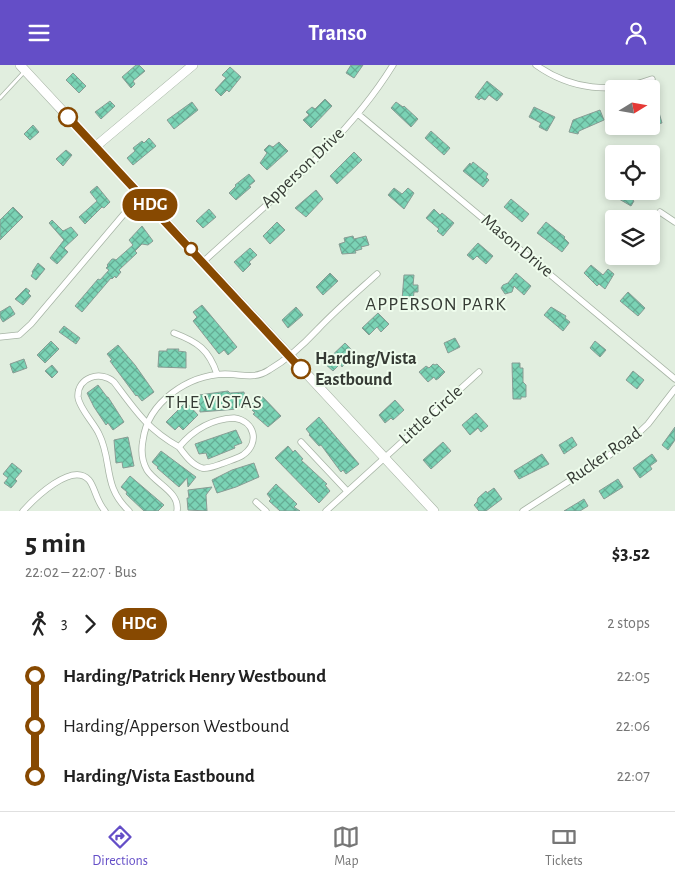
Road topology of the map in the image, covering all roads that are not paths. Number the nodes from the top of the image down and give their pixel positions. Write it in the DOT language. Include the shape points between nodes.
graph roads {
  1 [pos="393,65"];
  2 [pos="536,65"];
  3 [pos="189,66"];
  4 [pos="22,68"];
  5 [pos="652,79"];
  6 [pos="0,98"];
  7 [pos="358,114"];
  8 [pos="95,147"];
  9 [pos="140,195"];
  10 [pos="660,212"];
  11 [pos="675,222"];
  12 [pos="203,262"];
  13 [pos="377,274"];
  14 [pos="174,333"];
  15 [pos="0,337"];
  16 [pos="290,356"];
  17 [pos="479,372"];
  18 [pos="218,375"];
  19 [pos="675,379"];
  20 [pos="675,389"];
  21 [pos="147,425"];
  22 [pos="301,442"];
  23 [pos="179,447"];
  24 [pos="384,459"];
  25 [pos="347,491"];
  26 [pos="256,502"];
  27 [pos="23,511"];
  28 [pos="105,511"];
  29 [pos="129,511"];
  30 [pos="177,511"];
  31 [pos="266,511"];
  32 [pos="326,511"];
  33 [pos="434,511"];
  34 [pos="523,511"];
  1 -- 7 [label="street, Apperson Drive"];
  2 -- 5 [label="street" via="554,77 598,88 627,87"];
  3 -- 8 [label="main road"];
  4 -- 6 [label="lane"];
  4 -- 8 [label="main road"];
  7 -- 12 [label="street, Apperson Drive" via="308,166"];
  7 -- 19 [label="street, Mason Drive"];
  8 -- 9 [label="main road"];
  9 -- 12 [label="main road"];
  9 -- 15 [label="street" via="31,324 19,335"];
  10 -- 11 [label="street"];
  12 -- 16 [label="main road"];
  13 -- 16 [label="street"];
  14 -- 18 [label="street" via="202,347"];
  16 -- 18 [label="street" via="262,375"];
  16 -- 24 [label="main road"];
  17 -- 24 [label="street, Little Circle"];
  18 -- 21 [label="street" via="196,379 179,388 164,400"];
  20 -- 34 [label="street, Rucker Road" via="628,443"];
  21 -- 23 [label="street"];
  21 -- 29 [label="street" via="108,377 94,376 81,386 79,402 101,439 114,492"];
  21 -- 30 [label="street" via="142,442 144,463 174,497"];
  22 -- 25 [label="street"];
  23 -- 23 [label="street" via="208,423 223,419 244,421 253,432 252,442 244,454 211,468 200,467"];
  24 -- 25 [label="street, Little Circle"];
  24 -- 33 [label="main road"];
  25 -- 32 [label="street, Little Circle"];
  26 -- 31 [label="street"];
  27 -- 28 [label="street" via="38,495 73,475 85,476 90,481"];
}
